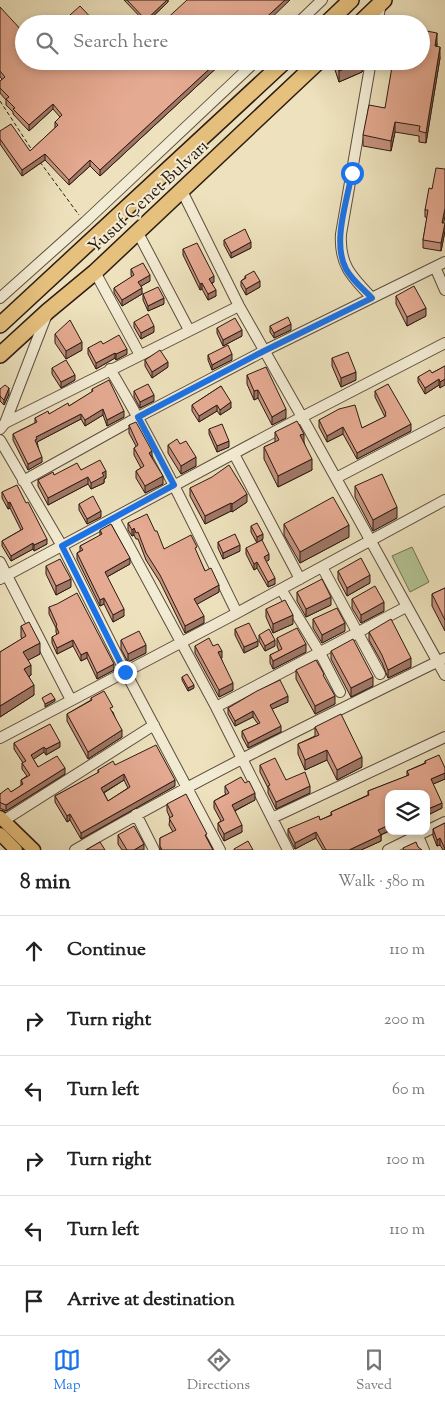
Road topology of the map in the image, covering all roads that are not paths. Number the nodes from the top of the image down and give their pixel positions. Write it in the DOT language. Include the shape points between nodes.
graph roads {
  1 [pos="322,0"];
  2 [pos="351,0"];
  3 [pos="382,2"];
  4 [pos="306,15"];
  5 [pos="335,15"];
  6 [pos="368,15"];
  7 [pos="379,15"];
  8 [pos="246,70"];
  9 [pos="275,70"];
  10 [pos="310,70"];
  11 [pos="369,70"];
  12 [pos="182,191"];
  13 [pos="137,231"];
  14 [pos="445,262"];
  15 [pos="435,267"];
  16 [pos="94,272"];
  17 [pos="445,290"];
  18 [pos="0,298"];
  19 [pos="372,298"];
  20 [pos="239,306"];
  21 [pos="48,310"];
  22 [pos="0,325"];
  23 [pos="189,330"];
  24 [pos="445,343"];
  25 [pos="264,351"];
  26 [pos="0,355"];
  27 [pos="140,355"];
  28 [pos="110,369"];
  29 [pos="138,417"];
  30 [pos="302,417"];
  31 [pos="445,421"];
  32 [pos="2,422"];
  33 [pos="0,440"];
  34 [pos="234,454"];
  35 [pos="336,478"];
  36 [pos="23,481"];
  37 [pos="174,485"];
  38 [pos="445,500"];
  39 [pos="114,518"];
  40 [pos="371,540"];
  41 [pos="62,546"];
  42 [pos="0,562"];
  43 [pos="322,567"];
  44 [pos="3,577"];
  45 [pos="300,579"];
  46 [pos="281,589"];
  47 [pos="406,607"];
  48 [pos="237,613"];
  49 [pos="357,633"];
  50 [pos="181,642"];
  51 [pos="320,653"];
  52 [pos="442,659"];
  53 [pos="125,672"];
  54 [pos="380,674"];
  55 [pos="445,675"];
  56 [pos="340,692"];
  57 [pos="71,700"];
  58 [pos="216,707"];
  59 [pos="154,725"];
  60 [pos="445,737"];
  61 [pos="0,738"];
  62 [pos="243,758"];
  63 [pos="188,787"];
  64 [pos="136,814"];
  65 [pos="272,818"];
  66 [pos="2,819"];
  67 [pos="445,822"];
  68 [pos="0,834"];
  69 [pos="418,836"];
  70 [pos="16,850"];
  71 [pos="34,850"];
  72 [pos="75,850"];
  73 [pos="154,850"];
  74 [pos="220,850"];
  75 [pos="288,850"];
  76 [pos="388,850"];
  77 [pos="424,850"];
  1 -- 4 [label="street"];
  2 -- 5 [label="highway"];
  3 -- 6 [label="highway"];
  3 -- 7 [label="street"];
  8 -- 18 [label="street"];
  9 -- 22 [label="highway, Yusuf Çenet Bulvarı"];
  10 -- 12 [label="highway, Yusuf Çenet Bulvarı"];
  11 -- 19 [label="street" via="340,246 347,270"];
  12 -- 13 [label="highway, Yusuf Çenet Bulvarı"];
  12 -- 20 [label="street"];
  13 -- 16 [label="highway, Yusuf Çenet Bulvarı"];
  13 -- 23 [label="street"];
  14 -- 15 [label="street"];
  15 -- 17 [label="street"];
  15 -- 19 [label="street"];
  16 -- 21 [label="highway, Yusuf Çenet Bulvarı"];
  16 -- 27 [label="street"];
  19 -- 25 [label="street"];
  20 -- 23 [label="street"];
  20 -- 25 [label="street"];
  21 -- 26 [label="highway, Yusuf Çenet Bulvarı"];
  21 -- 32 [label="street"];
  23 -- 27 [label="street"];
  24 -- 30 [label="street"];
  25 -- 29 [label="street"];
  25 -- 30 [label="street"];
  27 -- 28 [label="street"];
  28 -- 29 [label="street"];
  28 -- 32 [label="street"];
  29 -- 36 [label="street"];
  29 -- 37 [label="street"];
  30 -- 34 [label="street"];
  30 -- 35 [label="street"];
  31 -- 35 [label="street"];
  33 -- 36 [label="street"];
  34 -- 37 [label="street"];
  34 -- 45 [label="street"];
  35 -- 40 [label="street"];
  36 -- 41 [label="street"];
  37 -- 39 [label="street"];
  37 -- 48 [label="street"];
  38 -- 40 [label="street"];
  39 -- 41 [label="street"];
  39 -- 50 [label="street"];
  40 -- 43 [label="street"];
  40 -- 47 [label="street"];
  41 -- 44 [label="street"];
  41 -- 53 [label="street"];
  42 -- 44 [label="street"];
  43 -- 45 [label="street"];
  43 -- 49 [label="street"];
  44 -- 57 [label="street"];
  45 -- 46 [label="street"];
  46 -- 48 [label="street"];
  46 -- 51 [label="street"];
  47 -- 49 [label="street"];
  47 -- 52 [label="street"];
  48 -- 50 [label="street"];
  49 -- 51 [label="street"];
  49 -- 54 [label="street"];
  50 -- 53 [label="street"];
  50 -- 58 [label="street"];
  51 -- 56 [label="street"];
  51 -- 58 [label="street"];
  52 -- 55 [label="street"];
  52 -- 62 [label="street"];
  53 -- 57 [label="street"];
  53 -- 59 [label="street"];
  57 -- 61 [label="street"];
  58 -- 62 [label="street"];
  59 -- 63 [label="street"];
  59 -- 66 [label="street"];
  60 -- 65 [label="street"];
  62 -- 63 [label="street"];
  62 -- 65 [label="street"];
  63 -- 64 [label="street"];
  63 -- 74 [label="street"];
  64 -- 72 [label="street"];
  64 -- 73 [label="street"];
  65 -- 75 [label="street"];
  66 -- 71 [label="main road"];
  67 -- 69 [label="street"];
  68 -- 70 [label="main road"];
  69 -- 76 [label="street"];
  69 -- 77 [label="street"];
}
